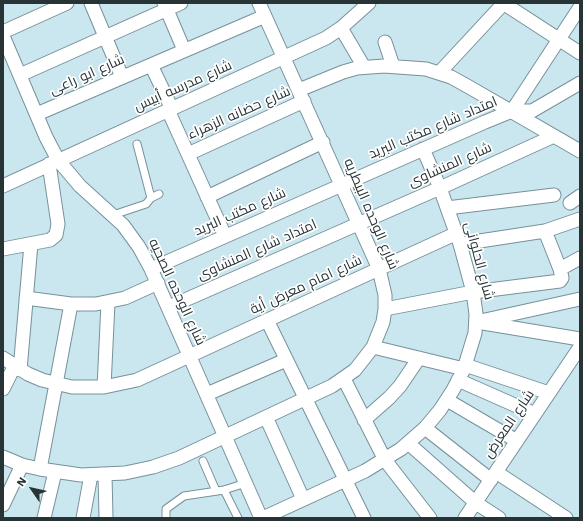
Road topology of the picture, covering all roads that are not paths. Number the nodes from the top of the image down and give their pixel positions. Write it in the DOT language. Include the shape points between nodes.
graph roads {
  1 [pos="68,3"];
  2 [pos="91,3"];
  3 [pos="181,3"];
  4 [pos="259,3"];
  5 [pos="369,3"];
  6 [pos="503,3"];
  7 [pos="165,6"];
  8 [pos="580,7"];
  9 [pos="265,16"];
  10 [pos="341,28"];
  11 [pos="3,32"];
  12 [pos="3,36"];
  13 [pos="105,37"];
  14 [pos="558,39"];
  15 [pos="385,42"];
  16 [pos="184,50"];
  17 [pos="580,53"];
  18 [pos="284,58"];
  19 [pos="151,64"];
  20 [pos="393,66"];
  21 [pos="364,67"];
  22 [pos="439,73"];
  23 [pos="20,75"];
  24 [pos="122,77"];
  25 [pos="580,83"];
  26 [pos="301,95"];
  27 [pos="170,110"];
  28 [pos="512,111"];
  29 [pos="37,114"];
  30 [pos="554,136"];
  31 [pos="323,142"];
  32 [pos="137,144"];
  33 [pos="423,149"];
  34 [pos="580,151"];
  35 [pos="188,154"];
  36 [pos="54,162"];
  37 [pos="342,185"];
  38 [pos="3,186"];
  39 [pos="440,188"];
  40 [pos="159,194"];
  41 [pos="554,195"];
  42 [pos="207,196"];
  43 [pos="151,198"];
  44 [pos="447,208"];
  45 [pos="113,215"];
  46 [pos="580,219"];
  47 [pos="359,223"];
  48 [pos="545,232"];
  49 [pos="225,236"];
  50 [pos="458,239"];
  51 [pos="32,244"];
  52 [pos="3,249"];
  53 [pos="580,258"];
  54 [pos="151,269"];
  55 [pos="378,269"];
  56 [pos="560,269"];
  57 [pos="158,283"];
  58 [pos="473,292"];
  59 [pos="26,298"];
  60 [pos="580,299"];
  61 [pos="108,303"];
  62 [pos="71,304"];
  63 [pos="169,307"];
  64 [pos="385,309"];
  65 [pos="267,320"];
  66 [pos="476,322"];
  67 [pos="580,340"];
  68 [pos="580,347"];
  69 [pos="373,348"];
  70 [pos="190,356"];
  71 [pos="3,358"];
  72 [pos="419,358"];
  73 [pos="286,360"];
  74 [pos="17,368"];
  75 [pos="462,371"];
  76 [pos="344,379"];
  77 [pos="56,384"];
  78 [pos="104,387"];
  79 [pos="3,389"];
  80 [pos="549,393"];
  81 [pos="206,394"];
  82 [pos="305,400"];
  83 [pos="447,400"];
  84 [pos="536,414"];
  85 [pos="266,417"];
  86 [pos="364,420"];
  87 [pos="425,428"];
  88 [pos="225,436"];
  89 [pos="517,441"];
  90 [pos="408,443"];
  91 [pos="3,457"];
  92 [pos="385,460"];
  93 [pos="204,461"];
  94 [pos="22,465"];
  95 [pos="40,469"];
  96 [pos="55,472"];
  97 [pos="105,474"];
  98 [pos="91,475"];
  99 [pos="493,476"];
  100 [pos="344,480"];
  101 [pos="246,483"];
  102 [pos="224,490"];
  103 [pos="216,491"];
  104 [pos="303,500"];
  105 [pos="476,503"];
  106 [pos="3,505"];
  107 [pos="44,518"];
  108 [pos="83,518"];
  109 [pos="106,518"];
  110 [pos="166,518"];
  111 [pos="238,518"];
  112 [pos="262,518"];
  113 [pos="364,518"];
  114 [pos="430,518"];
  115 [pos="465,518"];
  116 [pos="499,518"];
  117 [pos="566,518"];
  1 -- 11 [label="street"];
  2 -- 13 [label="street"];
  3 -- 7 [label="street"];
  4 -- 9 [label="street, شارع الوحده البيطريه"];
  5 -- 10 [label="street, شارع مدرسه أبيس"];
  6 -- 14 [label="street"];
  6 -- 22 [label="street"];
  7 -- 13 [label="street"];
  7 -- 16 [label="street"];
  8 -- 14 [label="street"];
  9 -- 16 [label="street, شارع ابو راعى"];
  9 -- 18 [label="street, شارع الوحده البيطريه"];
  10 -- 18 [label="street, شارع مدرسه أبيس"];
  10 -- 21 [label="street"];
  12 -- 23 [label="street, شارع الوحده الصحيه"];
  13 -- 23 [label="street"];
  13 -- 24 [label="street"];
  14 -- 17 [label="street"];
  14 -- 28 [label="street"];
  15 -- 20 [label="street"];
  16 -- 19 [label="street, شارع ابو راعى"];
  18 -- 26 [label="street, شارع الوحده البيطريه"];
  18 -- 27 [label="street, شارع مدرسه أبيس"];
  19 -- 24 [label="street, شارع ابو راعى"];
  19 -- 27 [label="street"];
  20 -- 21 [label="street, شارع حضانه الزهراء"];
  20 -- 22 [label="street, شارع حضانه الزهراء"];
  21 -- 26 [label="street, شارع حضانه الزهراء" via="343,72"];
  22 -- 28 [label="street, شارع حضانه الزهراء"];
  23 -- 29 [label="street, شارع الوحده الصحيه"];
  24 -- 29 [label="street, شارع ابو راعى"];
  25 -- 28 [label="street, امتداد شارع مكتب البريد" via="532,111"];
  26 -- 31 [label="street, شارع الوحده البيطريه"];
  26 -- 35 [label="street, شارع حضانه الزهراء"];
  27 -- 35 [label="street"];
  27 -- 36 [label="street, شارع مدرسه أبيس"];
  28 -- 30 [label="street, شارع حضانه الزهراء"];
  28 -- 33 [label="street, امتداد شارع مكتب البريد"];
  29 -- 36 [label="street, شارع الوحده الصحيه"];
  30 -- 34 [label="street, شارع حضانه الزهراء"];
  30 -- 39 [label="street, شارع المنشاوى"];
  31 -- 37 [label="street, شارع الوحده البيطريه"];
  31 -- 42 [label="street"];
  32 -- 43 [label="lane"];
  33 -- 37 [label="street, امتداد شارع مكتب البريد"];
  33 -- 39 [label="street, شارع الحلوانى"];
  35 -- 42 [label="street"];
  36 -- 38 [label="street, شارع مدرسه أبيس"];
  36 -- 45 [label="street, شارع الوحده الصحيه"];
  36 -- 51 [label="street" via="58,232 50,240"];
  37 -- 47 [label="street, شارع الوحده البيطريه"];
  37 -- 49 [label="street, شارع مكتب البريد"];
  39 -- 44 [label="street, شارع الحلوانى"];
  39 -- 47 [label="street, شارع المنشاوى"];
  40 -- 43 [label="lane"];
  41 -- 44 [label="street"];
  42 -- 49 [label="street"];
  43 -- 45 [label="lane" via="146,204"];
  44 -- 50 [label="street, شارع الحلوانى"];
  45 -- 54 [label="street, شارع الوحده الصحيه" via="131,236"];
  46 -- 48 [label="street, شارع امام معرض أية"];
  47 -- 55 [label="street, شارع الوحده البيطريه"];
  47 -- 63 [label="street, امتداد شارع المنشاوى"];
  48 -- 50 [label="street, شارع امام معرض أية"];
  48 -- 56 [label="street"];
  49 -- 54 [label="street, شارع مكتب البريد"];
  50 -- 55 [label="street, شارع امام معرض أية"];
  50 -- 58 [label="street, شارع الحلوانى"];
  51 -- 52 [label="street"];
  51 -- 59 [label="street"];
  53 -- 56 [label="street"];
  54 -- 57 [label="street, شارع الوحده الصحيه"];
  55 -- 64 [label="street, شارع الوحده البيطريه" via="385,295"];
  55 -- 65 [label="street, شارع امام معرض أية"];
  56 -- 58 [label="street" via="560,281"];
  57 -- 61 [label="street" via="131,296"];
  57 -- 63 [label="street, شارع الوحده الصحيه"];
  58 -- 64 [label="street"];
  58 -- 66 [label="street, شارع الحلوانى"];
  59 -- 62 [label="street"];
  59 -- 74 [label="street"];
  60 -- 66 [label="street"];
  61 -- 62 [label="street"];
  61 -- 78 [label="street"];
  62 -- 77 [label="street"];
  63 -- 70 [label="street, شارع الوحده الصحيه"];
  64 -- 69 [label="street, شارع الوحده البيطريه" via="381,329"];
  65 -- 70 [label="street, شارع امام معرض أية"];
  65 -- 73 [label="street"];
  66 -- 67 [label="street"];
  66 -- 75 [label="street, شارع الحلوانى" via="475,333"];
  68 -- 80 [label="street, شارع المعرض"];
  69 -- 72 [label="street"];
  69 -- 76 [label="street, شارع الوحده البيطريه"];
  70 -- 78 [label="street, شارع امام معرض أية" via="137,380"];
  70 -- 81 [label="street, شارع الوحده الصحيه"];
  71 -- 74 [label="street, شارع امام معرض أية"];
  72 -- 75 [label="street"];
  72 -- 86 [label="street" via="400,386"];
  73 -- 81 [label="street"];
  73 -- 82 [label="street"];
  74 -- 77 [label="street, شارع امام معرض أية"];
  74 -- 79 [label="street"];
  75 -- 80 [label="street"];
  75 -- 83 [label="street, شارع الحلوانى"];
  75 -- 84 [label="street"];
  76 -- 82 [label="street, شارع الوحده البيطريه"];
  76 -- 86 [label="street"];
  77 -- 78 [label="street, شارع امام معرض أية" via="80,388"];
  77 -- 95 [label="street"];
  80 -- 84 [label="street, شارع المعرض"];
  81 -- 88 [label="street, شارع الوحده الصحيه"];
  82 -- 85 [label="street, شارع الوحده البيطريه"];
  82 -- 100 [label="street"];
  83 -- 87 [label="street, شارع الحلوانى"];
  83 -- 89 [label="street"];
  84 -- 89 [label="street, شارع المعرض"];
  85 -- 88 [label="street, شارع الوحده البيطريه"];
  85 -- 104 [label="street"];
  86 -- 92 [label="street"];
  87 -- 90 [label="street, شارع الحلوانى"];
  87 -- 99 [label="street"];
  88 -- 97 [label="street, شارع الوحده البيطريه" via="179,458 153,467"];
  88 -- 101 [label="street, شارع الوحده الصحيه"];
  89 -- 99 [label="street, شارع المعرض"];
  90 -- 92 [label="street, شارع الحلوانى"];
  90 -- 105 [label="street"];
  91 -- 94 [label="street, شارع الوحده البيطريه"];
  92 -- 100 [label="street, شارع الحلوانى"];
  92 -- 114 [label="street"];
  93 -- 103 [label="lane"];
  94 -- 95 [label="street, شارع الوحده البيطريه"];
  94 -- 106 [label="street"];
  95 -- 96 [label="street, شارع الوحده البيطريه"];
  96 -- 98 [label="street, شارع الوحده البيطريه"];
  96 -- 107 [label="street"];
  97 -- 98 [label="street, شارع الوحده البيطريه"];
  97 -- 109 [label="street"];
  98 -- 108 [label="street"];
  99 -- 105 [label="street, شارع المعرض"];
  99 -- 117 [label="street"];
  100 -- 104 [label="street, شارع الحلوانى"];
  100 -- 113 [label="street"];
  101 -- 102 [label="lane"];
  101 -- 112 [label="street, شارع الوحده الصحيه"];
  102 -- 103 [label="lane"];
  102 -- 111 [label="lane"];
  103 -- 110 [label="lane" via="184,496 166,509"];
  104 -- 112 [label="street, شارع الحلوانى"];
  105 -- 115 [label="street, شارع المعرض"];
  105 -- 116 [label="street"];
}
